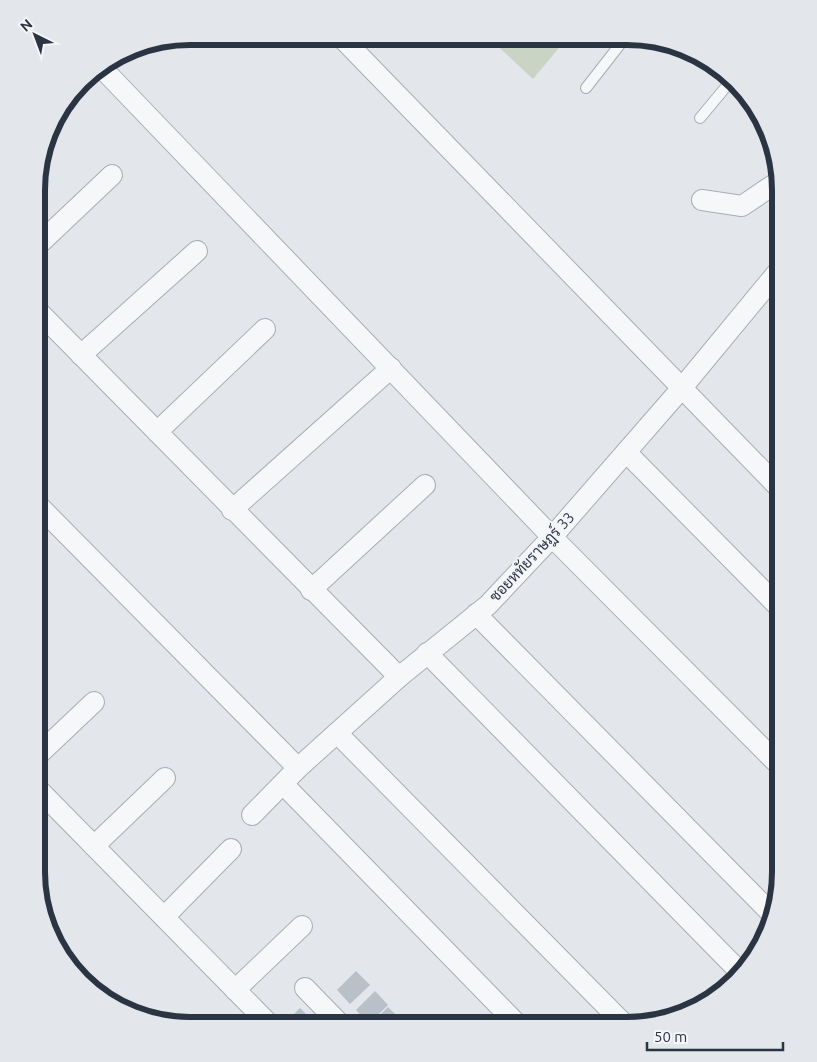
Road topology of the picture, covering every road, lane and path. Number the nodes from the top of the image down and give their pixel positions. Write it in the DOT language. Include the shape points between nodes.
graph roads {
  1 [pos="348,45"];
  2 [pos="619,45"];
  3 [pos="107,72"];
  4 [pos="727,86"];
  5 [pos="586,88"];
  6 [pos="700,118"];
  7 [pos="112,175"];
  8 [pos="772,185"];
  9 [pos="702,200"];
  10 [pos="45,239"];
  11 [pos="197,251"];
  12 [pos="772,279"];
  13 [pos="45,318"];
  14 [pos="265,329"];
  15 [pos="81,355"];
  16 [pos="391,368"];
  17 [pos="681,389"];
  18 [pos="157,432"];
  19 [pos="626,452"];
  20 [pos="772,481"];
  21 [pos="425,485"];
  22 [pos="232,510"];
  23 [pos="45,512"];
  24 [pos="552,537"];
  25 [pos="311,590"];
  26 [pos="772,601"];
  27 [pos="476,614"];
  28 [pos="427,652"];
  29 [pos="398,677"];
  30 [pos="94,702"];
  31 [pos="337,733"];
  32 [pos="45,748"];
  33 [pos="772,758"];
  34 [pos="298,768"];
  35 [pos="165,778"];
  36 [pos="283,784"];
  37 [pos="45,796"];
  38 [pos="252,816"];
  39 [pos="94,846"];
  40 [pos="231,849"];
  41 [pos="767,909"];
  42 [pos="164,917"];
  43 [pos="302,926"];
  44 [pos="736,967"];
  45 [pos="305,988"];
  46 [pos="235,990"];
  47 [pos="262,1017"];
  48 [pos="332,1017"];
  49 [pos="509,1017"];
  50 [pos="617,1017"];
  1 -- 17 [label="street"];
  2 -- 5 [label="lane"];
  3 -- 16 [label="street"];
  4 -- 6 [label="lane"];
  7 -- 10 [label="street"];
  8 -- 9 [label="street" via="742,206"];
  11 -- 15 [label="street"];
  12 -- 17 [label="street, ซอยหทัยราษฎร์ 33"];
  13 -- 15 [label="street"];
  14 -- 18 [label="street"];
  15 -- 18 [label="street"];
  16 -- 22 [label="street"];
  16 -- 24 [label="street"];
  17 -- 19 [label="street, ซอยหทัยราษฎร์ 33"];
  17 -- 20 [label="street"];
  18 -- 22 [label="street"];
  19 -- 24 [label="street, ซอยหทัยราษฎร์ 33"];
  19 -- 26 [label="street"];
  21 -- 25 [label="street"];
  22 -- 25 [label="street"];
  23 -- 34 [label="street"];
  24 -- 27 [label="street, ซอยหทัยราษฎร์ 33"];
  24 -- 33 [label="street"];
  25 -- 29 [label="street"];
  27 -- 28 [label="street, ซอยหทัยราษฎร์ 33"];
  27 -- 41 [label="street"];
  28 -- 29 [label="street, ซอยหทัยราษฎร์ 33"];
  28 -- 44 [label="street"];
  29 -- 31 [label="street, ซอยหทัยราษฎร์ 33"];
  30 -- 32 [label="street"];
  31 -- 34 [label="street, ซอยหทัยราษฎร์ 33"];
  31 -- 50 [label="street"];
  34 -- 36 [label="street, ซอยหทัยราษฎร์ 33"];
  35 -- 39 [label="street"];
  36 -- 38 [label="street, ซอยหทัยราษฎร์ 33"];
  36 -- 49 [label="street"];
  37 -- 39 [label="street"];
  39 -- 42 [label="street"];
  40 -- 42 [label="street"];
  42 -- 46 [label="street"];
  43 -- 46 [label="street"];
  45 -- 48 [label="street"];
  46 -- 47 [label="street"];
}
